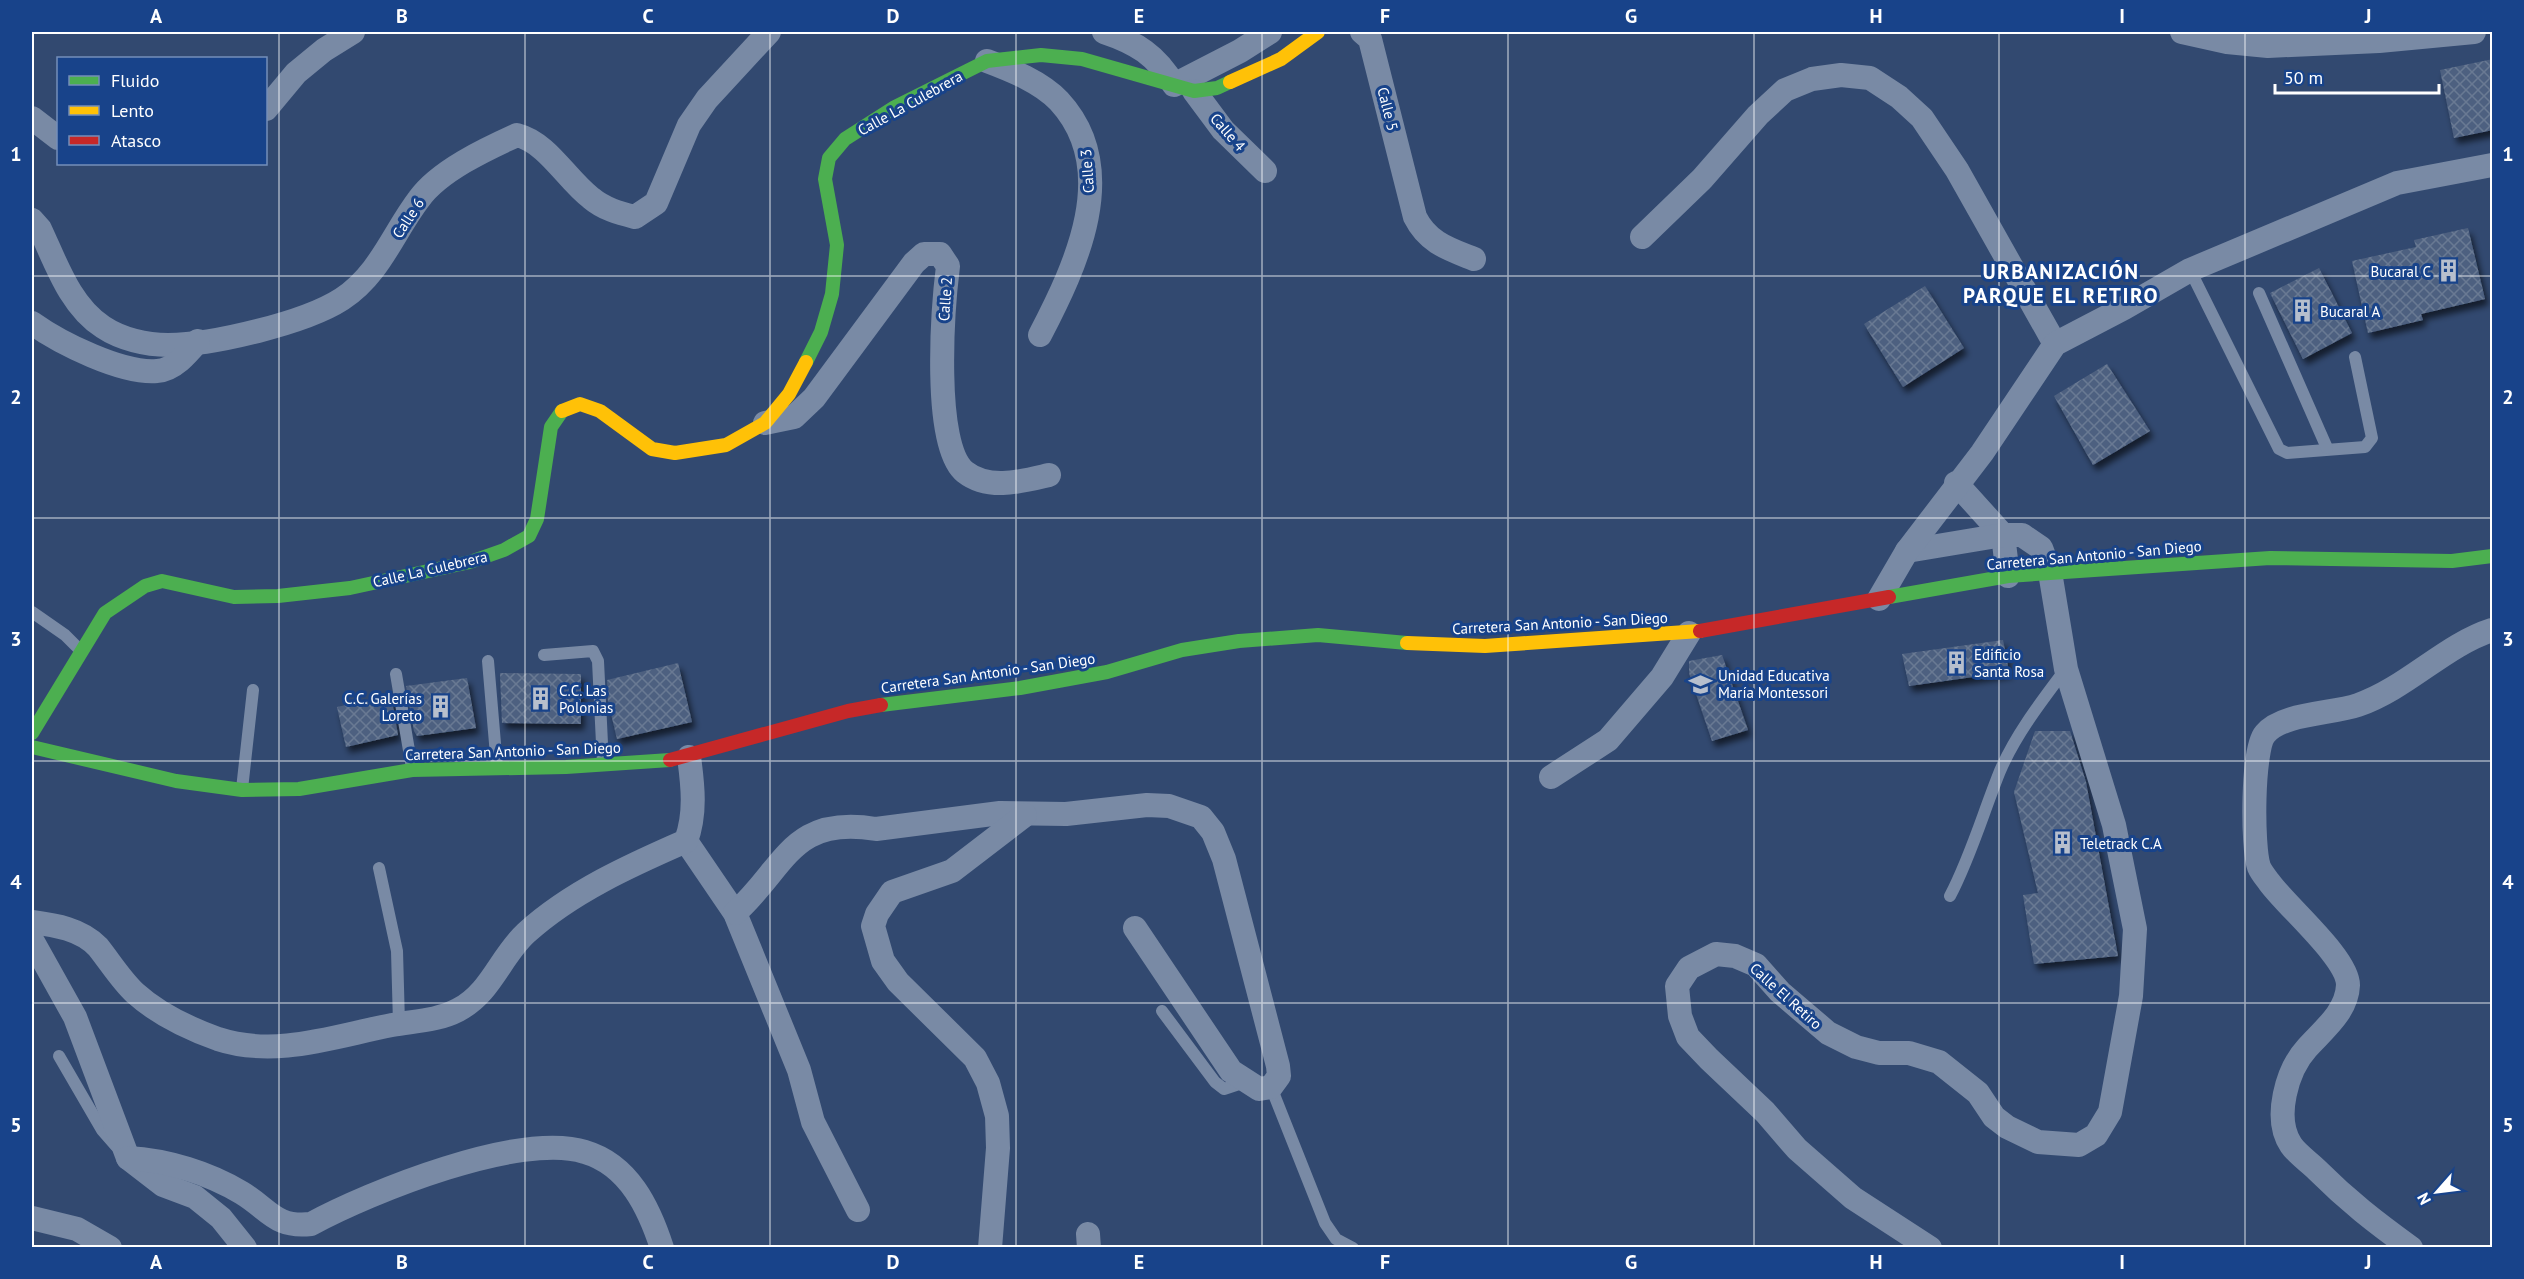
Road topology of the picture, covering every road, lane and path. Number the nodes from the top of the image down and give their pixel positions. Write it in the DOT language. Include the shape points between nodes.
graph roads {
  1 [pos="353,32"];
  2 [pos="769,32"];
  3 [pos="1104,32"];
  4 [pos="1270,32"];
  5 [pos="1318,32"];
  6 [pos="1362,32"];
  7 [pos="2182,32"];
  8 [pos="2474,32"];
  9 [pos="987,61"];
  10 [pos="1184,88"];
  11 [pos="267,108"];
  12 [pos="32,118"];
  13 [pos="57,137"];
  14 [pos="2493,165"];
  15 [pos="1265,171"];
  16 [pos="32,219"];
  17 [pos="1641,237"];
  18 [pos="1474,260"];
  19 [pos="2190,270"];
  20 [pos="2259,293"];
  21 [pos="32,323"];
  22 [pos="1040,335"];
  23 [pos="198,341"];
  24 [pos="2055,344"];
  25 [pos="2355,357"];
  26 [pos="765,423"];
  27 [pos="2327,448"];
  28 [pos="1049,475"];
  29 [pos="1956,483"];
  30 [pos="2002,535"];
  31 [pos="1907,551"];
  32 [pos="2493,556"];
  33 [pos="2050,572"];
  34 [pos="2008,576"];
  35 [pos="1879,599"];
  36 [pos="32,612"];
  37 [pos="2493,630"];
  38 [pos="1689,633"];
  39 [pos="81,652"];
  40 [pos="544,655"];
  41 [pos="488,661"];
  42 [pos="2066,669"];
  43 [pos="396,674"];
  44 [pos="253,690"];
  45 [pos="32,734"];
  46 [pos="32,747"];
  47 [pos="689,757"];
  48 [pos="603,765"];
  49 [pos="497,768"];
  50 [pos="412,770"];
  51 [pos="1551,777"];
  52 [pos="242,790"];
  53 [pos="1025,814"];
  54 [pos="686,841"];
  55 [pos="379,868"];
  56 [pos="1950,896"];
  57 [pos="735,913"];
  58 [pos="32,922"];
  59 [pos="1135,928"];
  60 [pos="33,946"];
  61 [pos="1161,1011"];
  62 [pos="399,1023"];
  63 [pos="59,1056"];
  64 [pos="1245,1082"];
  65 [pos="1271,1087"];
  66 [pos="128,1158"];
  67 [pos="858,1210"];
  68 [pos="32,1218"];
  69 [pos="110,1248"];
  70 [pos="245,1248"];
  71 [pos="662,1248"];
  72 [pos="990,1248"];
  73 [pos="1353,1248"];
  74 [pos="1930,1248"];
  75 [pos="2411,1248"];
  1 -- 11 [label="street" via="296,73"];
  2 -- 23 [label="street, Calle 6" via="706,99 689,125 656,203 635,217 613,212 592,199 533,139 517,135 465,161 434,183 419,198 376,268 342,298 299,320"];
  3 -- 10 [label="street" via="1145,51"];
  4 -- 10 [label="street"];
  5 -- 10 [label="street" via="1281,59 1248,76 1217,88"];
  6 -- 18 [label="street, Calle 5" via="1370,39 1421,230 1436,244"];
  7 -- 8 [label="street" via="2268,46"];
  9 -- 10 [label="street, Calle La Culebrera" via="1041,55 1082,59"];
  9 -- 22 [label="street, Calle 3" via="1058,100 1082,131 1089,155 1088,214 1074,263"];
  9 -- 26 [label="street, Calle La Culebrera" via="895,107 844,139 829,158 825,179 837,245 832,294 821,332 789,394"];
  10 -- 15 [label="street, Calle 4"];
  12 -- 13 [label="street"];
  14 -- 19 [label="street" via="2397,183"];
  16 -- 23 [label="street, Calle 6" via="79,306 102,326 129,340 167,345"];
  17 -- 24 [label="street" via="1785,90 1812,79 1841,75 1869,78 1922,118 1958,170"];
  19 -- 24 [label="street"];
  19 -- 27 [label="lane" via="2279,450 2287,453"];
  20 -- 27 [label="lane"];
  21 -- 23 [label="street" via="82,352 128,367 158,371 174,365"];
  24 -- 29 [label="street" via="1982,453"];
  25 -- 27 [label="lane" via="2372,438 2366,447"];
  26 -- 28 [label="street, Calle 2" via="794,417 814,398 914,263 924,254 940,254 948,266 941,370 953,456 964,472 987,482 1011,483"];
  26 -- 39 [label="street, Calle La Culebrera" via="726,446 675,453 652,449 600,411 580,404 562,411 551,427 537,519 529,536 504,550 470,562 350,588 278,596 234,597 162,581 145,585 105,614"];
  29 -- 30 [label="street"];
  29 -- 31 [label="street"];
  30 -- 31 [label="street"];
  30 -- 33 [label="street, Calle El Retiro" via="2031,539 2041,548"];
  30 -- 34 [label="street"];
  31 -- 35 [label="street"];
  32 -- 33 [label="street, Carretera San Antonio - San Diego" via="2452,561 2270,558"];
  33 -- 34 [label="street, Carretera San Antonio - San Diego"];
  33 -- 42 [label="street, Calle El Retiro"];
  34 -- 35 [label="street, Carretera San Antonio - San Diego"];
  35 -- 38 [label="street, Carretera San Antonio - San Diego"];
  36 -- 39 [label="lane" via="65,635"];
  37 -- 75 [label="street" via="2384,693 2358,705 2286,720 2271,728 2260,742 2255,804 2259,868 2336,957 2348,984 2341,1011 2294,1064 2283,1112 2284,1125 2290,1144 2348,1200"];
  38 -- 47 [label="street, Carretera San Antonio - San Diego" via="1485,646 1318,634 1239,642 1182,650 1107,672 1020,688 848,711"];
  38 -- 51 [label="street" via="1662,677 1608,740"];
  39 -- 45 [label="street, Calle La Culebrera"];
  40 -- 48 [label="lane" via="593,651 598,661"];
  41 -- 49 [label="lane"];
  42 -- 56 [label="lane" via="2030,718 2001,770 1965,867"];
  42 -- 74 [label="street, Calle El Retiro" via="2114,825 2135,929 2131,996 2110,1112 2096,1135 2079,1145 2038,1142 2007,1127 1994,1117 1978,1093 1939,1062 1909,1053 1879,1053 1838,1038 1803,1014 1756,965 1735,956 1716,954 1698,963 1689,968 1677,986 1680,1016 1688,1037 1709,1059 1797,1149 1853,1198"];
  43 -- 50 [label="lane"];
  44 -- 52 [label="lane"];
  46 -- 52 [label="street, Carretera San Antonio - San Diego" via="176,781"];
  47 -- 48 [label="street, Carretera San Antonio - San Diego"];
  47 -- 54 [label="street" via="693,802 692,825"];
  48 -- 49 [label="street, Carretera San Antonio - San Diego"];
  49 -- 50 [label="street, Carretera San Antonio - San Diego"];
  50 -- 52 [label="street, Carretera San Antonio - San Diego" via="298,789"];
  53 -- 57 [label="street" via="1000,813 876,829 828,828 784,854 755,894"];
  53 -- 65 [label="street" via="1122,810 1147,805 1169,806 1201,817 1213,832 1224,859 1278,1066 1279,1076"];
  53 -- 72 [label="street" via="952,871 892,892 873,926 884,961 898,982 975,1058 988,1083 997,1116 998,1148"];
  54 -- 57 [label="street"];
  54 -- 62 [label="street" via="613,875 545,916 523,935 486,989 458,1010 427,1020"];
  55 -- 62 [label="lane" via="397,951"];
  57 -- 67 [label="street" via="800,1070 813,1122"];
  58 -- 62 [label="street" via="63,928 96,945 135,993 219,1039 247,1045 307,1045"];
  59 -- 64 [label="street" via="1231,1071"];
  60 -- 66 [label="street" via="75,1017"];
  61 -- 64 [label="lane" via="1215,1082 1224,1089"];
  63 -- 66 [label="lane" via="102,1130"];
  64 -- 65 [label="street" via="1258,1089"];
  65 -- 73 [label="lane" via="1325,1223 1336,1239"];
  66 -- 70 [label="street" via="163,1185 195,1197 221,1218"];
  66 -- 71 [label="street" via="205,1174 292,1226 311,1224 424,1176 505,1151 585,1151 628,1180 645,1202"];
  68 -- 69 [label="street" via="77,1229"];
}
